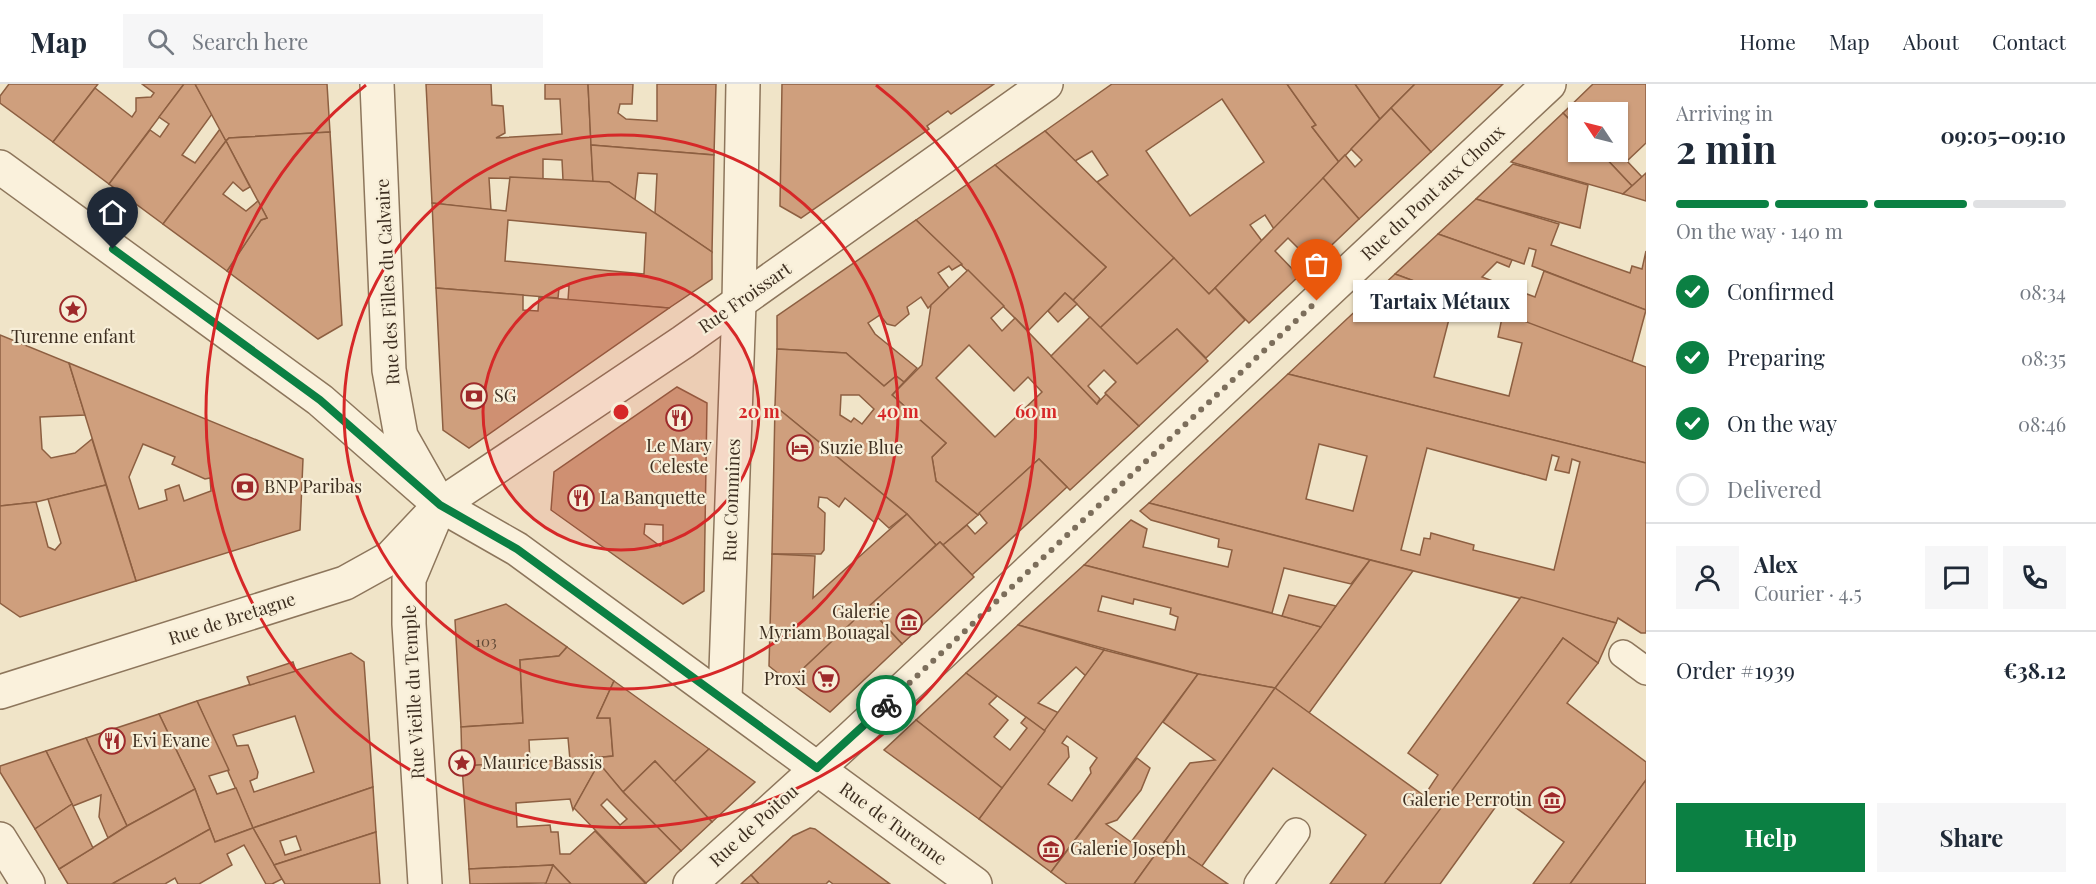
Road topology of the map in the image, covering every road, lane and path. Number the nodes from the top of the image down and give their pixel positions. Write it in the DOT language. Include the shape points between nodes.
graph roads {
  1 [pos="377,84"];
  2 [pos="742,84"];
  3 [pos="1046,84"];
  4 [pos="1549,84"];
  5 [pos="0,167"];
  6 [pos="739,303"];
  7 [pos="440,505"];
  8 [pos="1623,654"];
  9 [pos="1646,671"];
  10 [pos="0,692"];
  11 [pos="725,699"];
  12 [pos="817,768"];
  13 [pos="1296,832"];
  14 [pos="0,839"];
  15 [pos="28,884"];
  16 [pos="425,884"];
  17 [pos="690,884"];
  18 [pos="975,884"];
  19 [pos="1258,884"];
  1 -- 7 [label="street, Rue des Filles du Calvaire" via="389,370 400,435"];
  2 -- 6 [label="street, Rue Commines"];
  3 -- 6 [label="street, Rue Froissart"];
  4 -- 12 [label="street, Rue du Pont aux Choux"];
  5 -- 7 [label="street, Rue de Turenne" via="320,400"];
  6 -- 7 [label="street, Rue Froissart"];
  6 -- 11 [label="street, Rue Commines"];
  7 -- 10 [label="street, Rue de Bretagne" via="390,558 345,583"];
  7 -- 11 [label="street, Rue de Turenne" via="517,549"];
  7 -- 16 [label="street, Rue Vieille du Temple" via="409,579"];
  8 -- 9 [label="lane"];
  11 -- 12 [label="street, Rue de Turenne"];
  12 -- 17 [label="street, Rue de Poitou"];
  12 -- 18 [label="street, Rue de Turenne"];
  13 -- 19 [label="lane"];
  14 -- 15 [label="street"];
}
